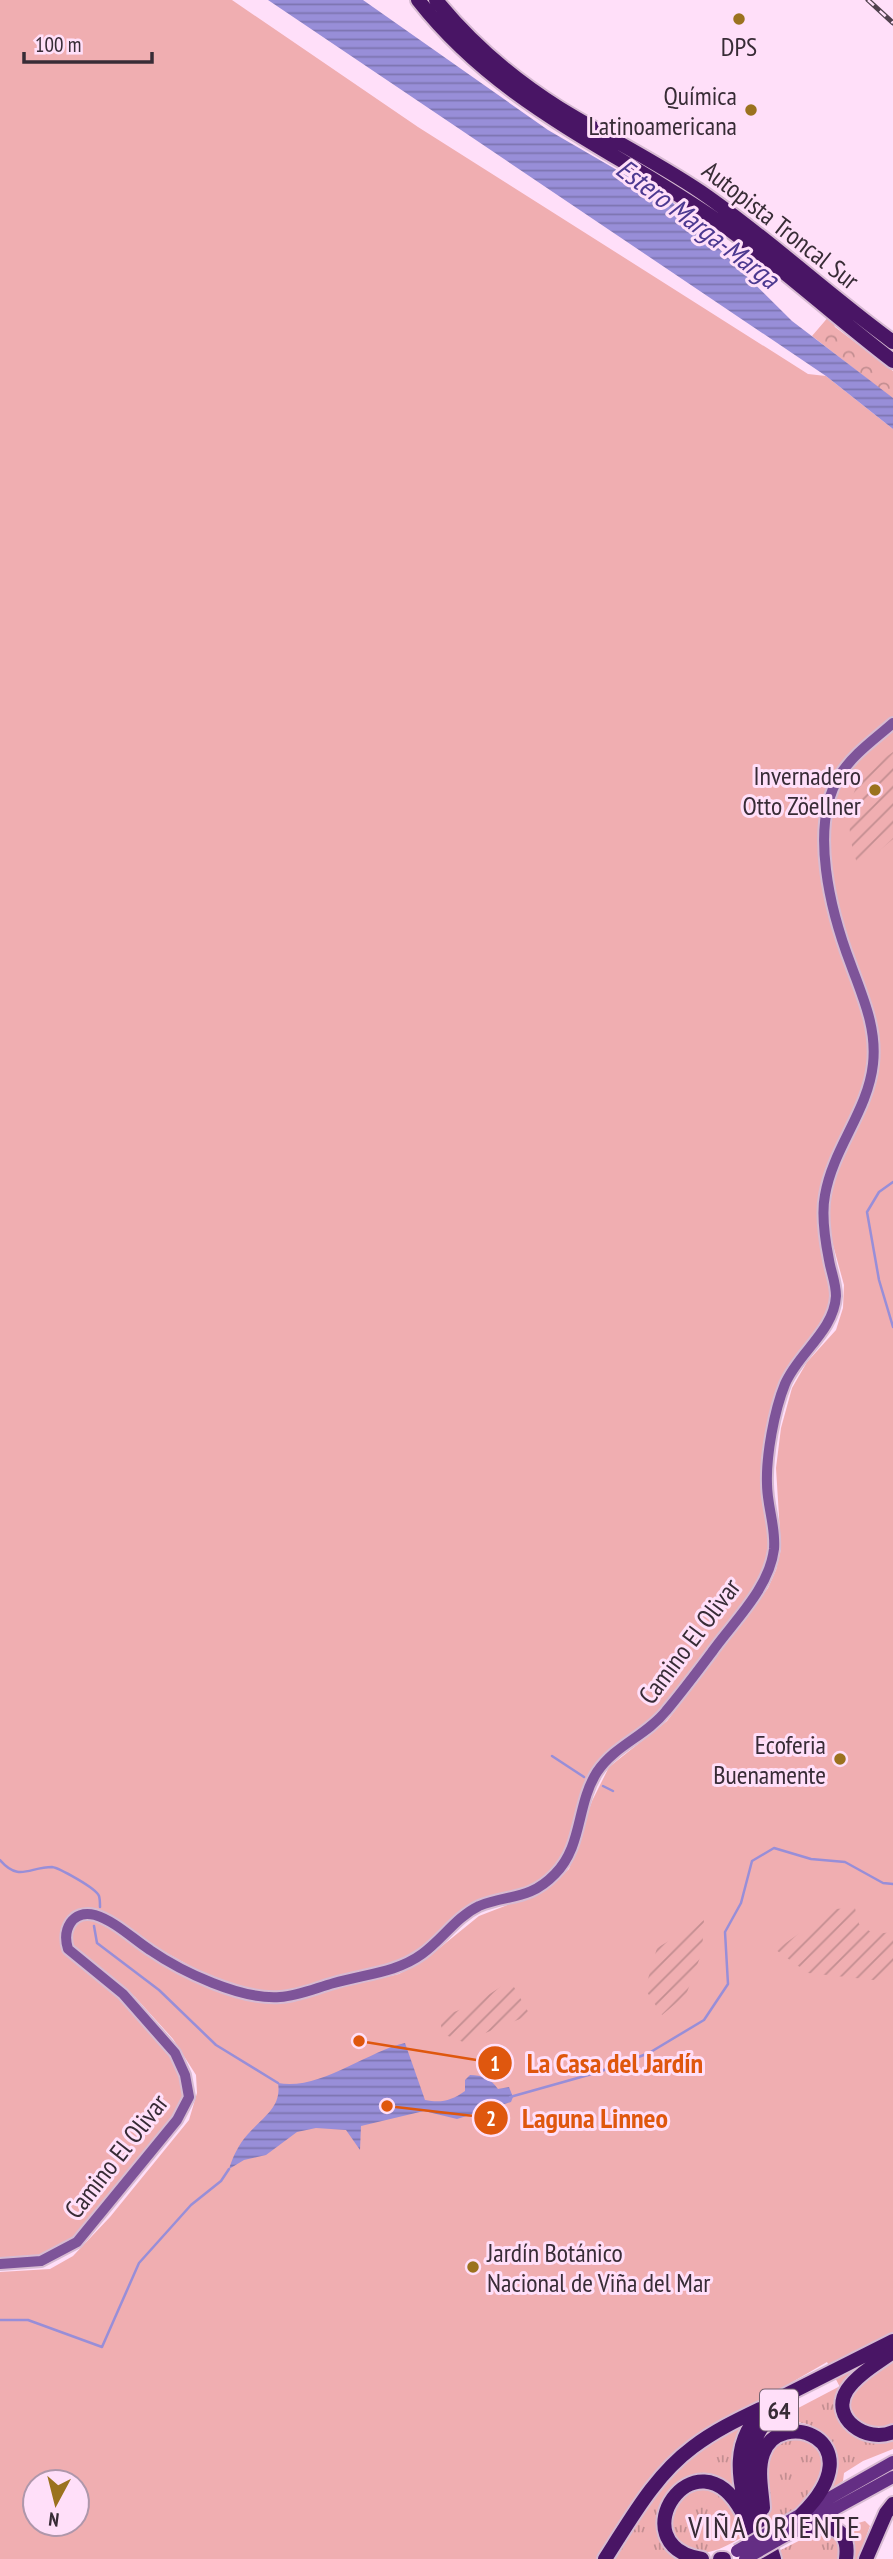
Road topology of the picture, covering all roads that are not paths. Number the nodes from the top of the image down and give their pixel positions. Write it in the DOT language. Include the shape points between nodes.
graph roads {
  1 [pos="418,0"];
  2 [pos="436,0"];
  3 [pos="893,342"];
  4 [pos="893,361"];
  5 [pos="893,723"];
  6 [pos="0,2264"];
  7 [pos="893,2341"];
  8 [pos="893,2351"];
  9 [pos="780,2398"];
  10 [pos="893,2432"];
  11 [pos="893,2462"];
  12 [pos="893,2477"];
  13 [pos="893,2504"];
  14 [pos="802,2514"];
  15 [pos="797,2529"];
  16 [pos="767,2533"];
  17 [pos="730,2557"];
  18 [pos="605,2559"];
  19 [pos="702,2559"];
  20 [pos="762,2559"];
  21 [pos="774,2559"];
  22 [pos="846,2559"];
  23 [pos="866,2559"];
  1 -- 4 [label="highway, Autopista Troncal Sur" via="468,55 520,97 719,222"];
  2 -- 3 [label="highway, Autopista Troncal Sur" via="516,78 731,213"];
  5 -- 6 [label="main road, Camino El Olivar" via="843,770 827,807 830,895 841,940 872,1020 874,1058 867,1094 839,1151 823,1199 828,1259 836,1289 834,1310 785,1385 766,1482 774,1551 762,1583 659,1720 600,1768 585,1795 572,1849 558,1871 524,1895 476,1908 412,1961 295,1995 262,1996 181,1969 98,1916 75,1917 67,1928 68,1949 123,1994 170,2048 186,2075 189,2097 177,2120 77,2242 41,2261"];
  7 -- 9 [label="highway, 64"];
  8 -- 10 [label="highway" via="863,2374 847,2391 844,2402 848,2419 861,2432 878,2436"];
  8 -- 16 [label="highway, 64" via="788,2404 766,2423 749,2466"];
  9 -- 16 [label="highway, 64" via="751,2425 740,2452 740,2482"];
  9 -- 18 [label="highway" via="717,2431 680,2458 648,2493"];
  11 -- 14 [label="main road"];
  12 -- 15 [label="main road"];
  13 -- 23 [label="highway"];
  14 -- 16 [label="main road"];
  14 -- 16 [label="highway" via="829,2478 831,2465 817,2438 793,2431 775,2438 763,2454 760,2476"];
  15 -- 16 [label="main road"];
  15 -- 22 [label="highway" via="836,2529 845,2541"];
  16 -- 17 [label="main road, bridge"];
  16 -- 19 [label="highway" via="724,2488 704,2482 684,2486 669,2500 664,2527 678,2550"];
  16 -- 20 [label="highway, 64"];
  16 -- 21 [label="highway, 64"];
}
